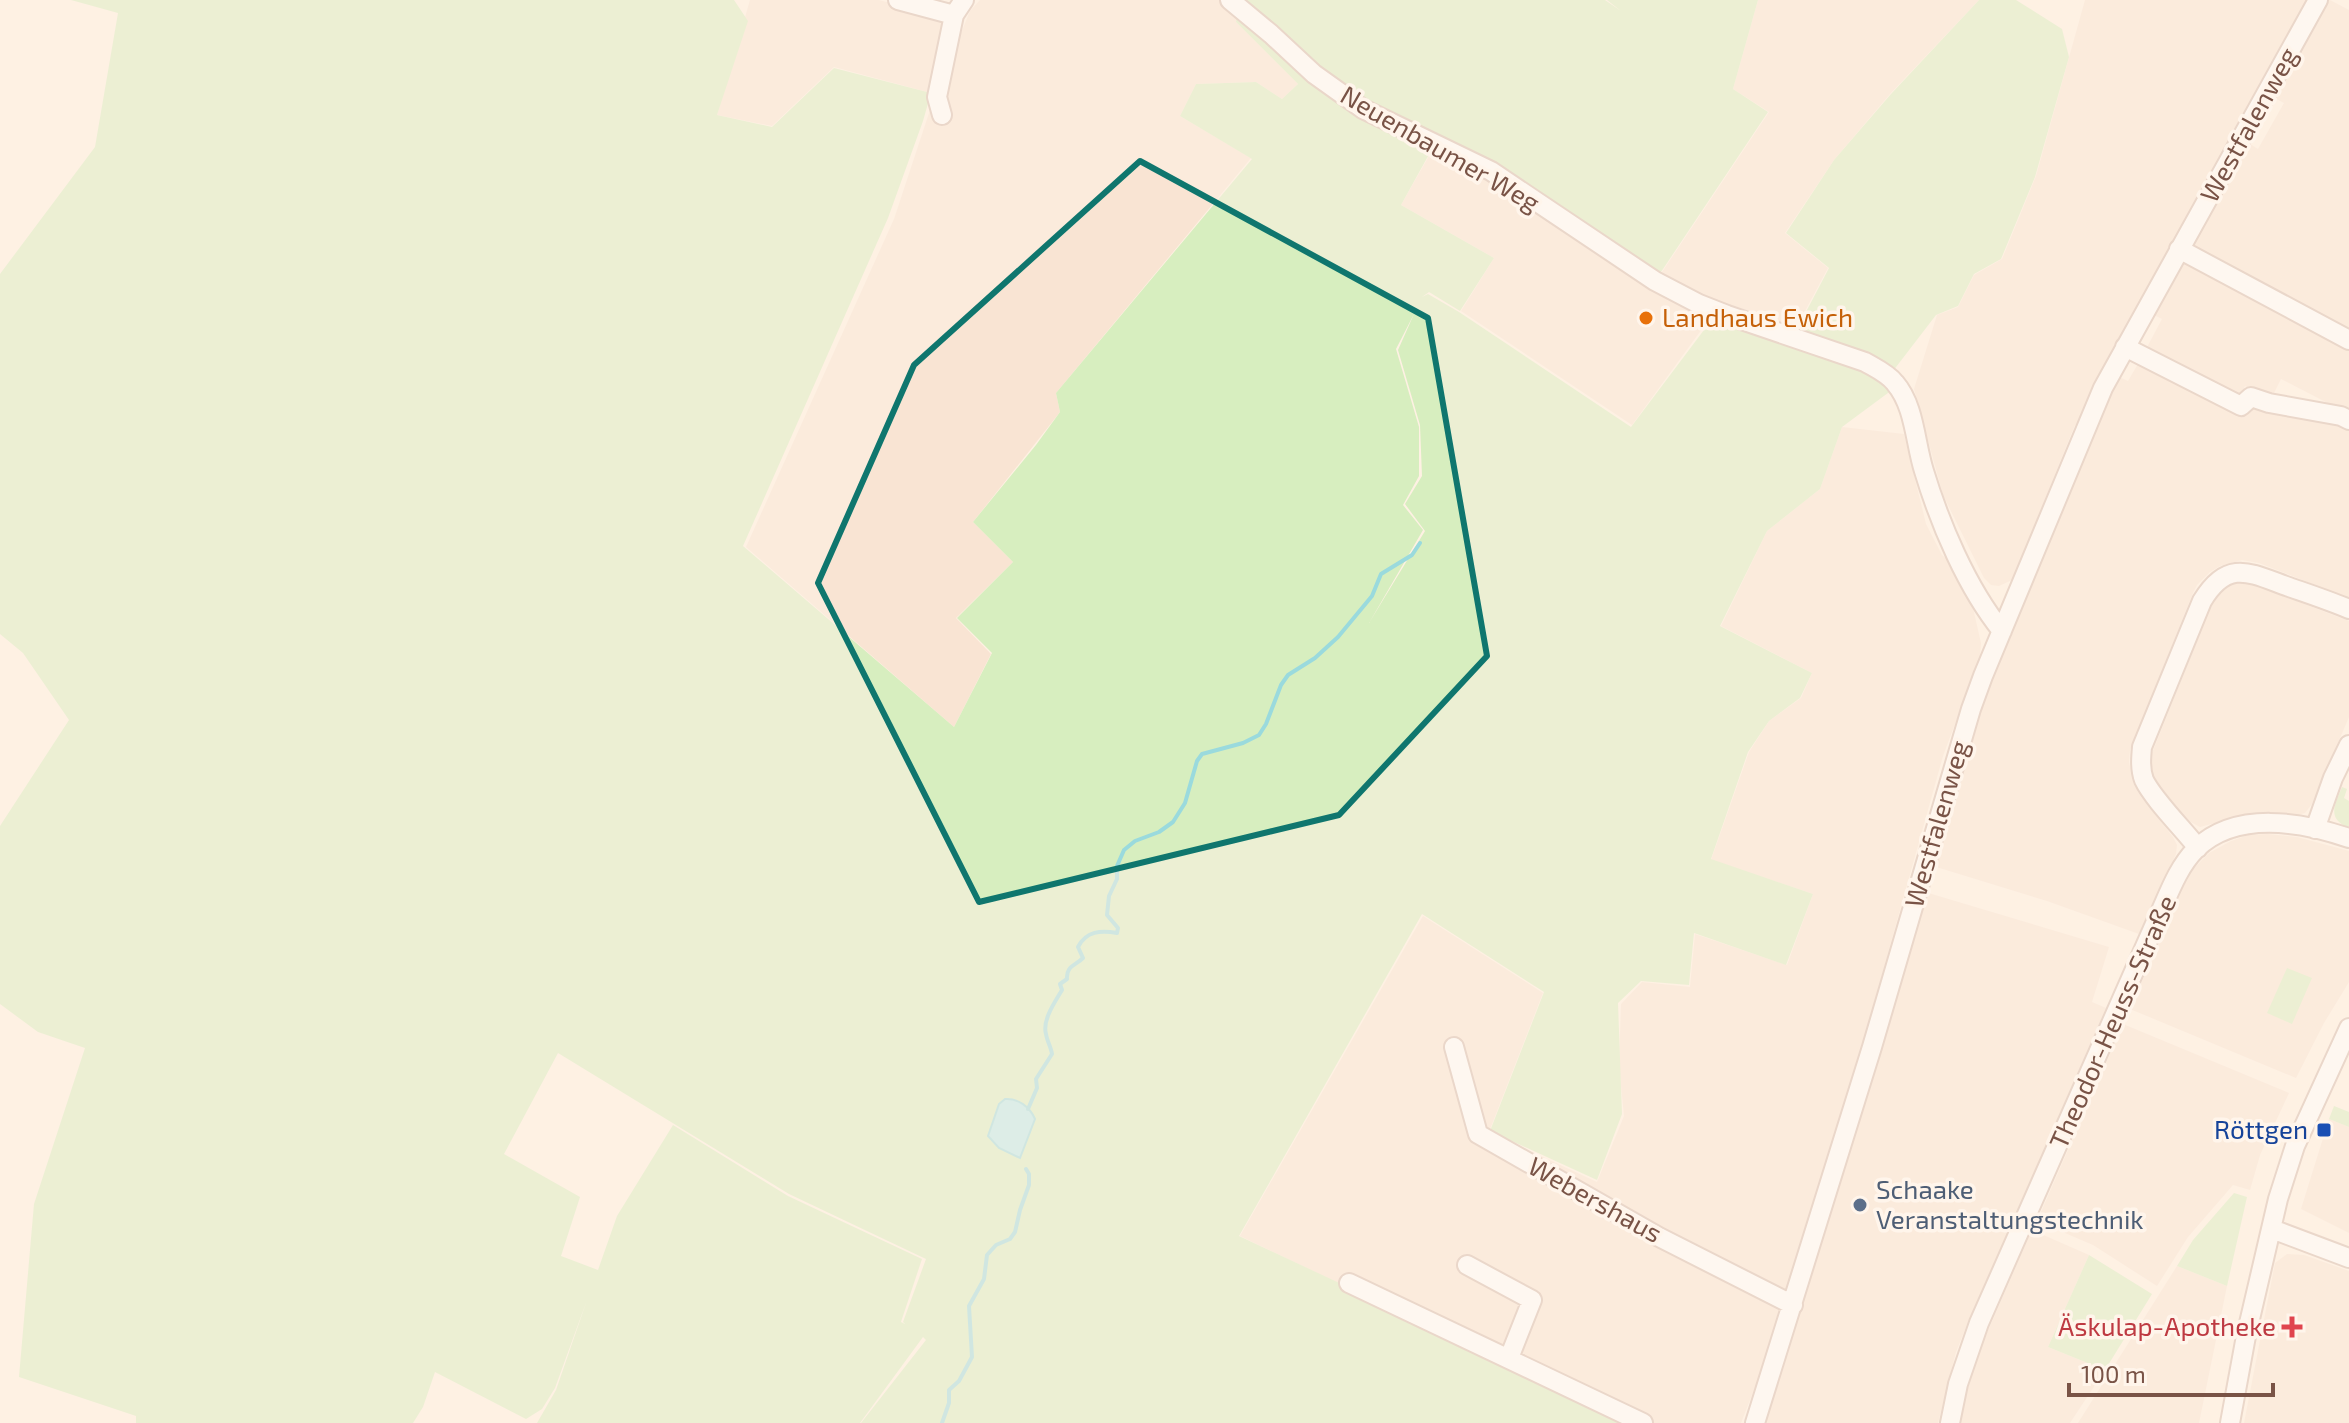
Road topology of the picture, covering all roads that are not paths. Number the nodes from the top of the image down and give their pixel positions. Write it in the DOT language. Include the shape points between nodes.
graph roads {
  1 [pos="898,0"];
  2 [pos="1230,0"];
  3 [pos="2318,0"];
  4 [pos="959,8"];
  5 [pos="942,115"];
  6 [pos="2179,249"];
  7 [pos="2349,340"];
  8 [pos="2125,347"];
  9 [pos="2349,420"];
  10 [pos="2349,609"];
  11 [pos="2002,631"];
  12 [pos="2349,745"];
  13 [pos="2315,829"];
  14 [pos="2349,838"];
  15 [pos="2198,848"];
  16 [pos="2349,1028"];
  17 [pos="1454,1047"];
  18 [pos="2272,1229"];
  19 [pos="2349,1258"];
  20 [pos="1467,1265"];
  21 [pos="1349,1283"];
  22 [pos="1793,1305"];
  23 [pos="1509,1358"];
  24 [pos="1643,1423"];
  25 [pos="1755,1423"];
  26 [pos="1950,1423"];
  27 [pos="2230,1423"];
  1 -- 4 [label="street"];
  2 -- 11 [label="street, Neuenbaumer Weg" via="1363,109 1491,171 1655,281 1699,304 1882,372 1896,384 1908,407 1938,511"];
  3 -- 6 [label="street, Westfalenweg"];
  4 -- 5 [label="street" via="937,97"];
  6 -- 7 [label="street"];
  6 -- 8 [label="street, Westfalenweg"];
  8 -- 9 [label="street" via="2241,406 2251,397"];
  8 -- 11 [label="street, Westfalenweg" via="2074,453"];
  10 -- 15 [label="street" via="2258,574 2241,572 2212,584 2142,747 2141,765 2152,791"];
  11 -- 22 [label="street, Westfalenweg" via="1971,709"];
  12 -- 13 [label="street"];
  13 -- 14 [label="street, Theodor-Heuss-Straße"];
  13 -- 15 [label="street, Theodor-Heuss-Straße" via="2261,823 2229,830"];
  15 -- 26 [label="street, Theodor-Heuss-Straße" via="2178,875 1979,1323"];
  16 -- 18 [label="street" via="2295,1146"];
  17 -- 22 [label="street, Webershaus" via="1478,1134 1659,1237"];
  18 -- 19 [label="street"];
  18 -- 27 [label="street"];
  20 -- 23 [label="street" via="1532,1300"];
  21 -- 23 [label="street"];
  22 -- 25 [label="street, Westfalenweg"];
  23 -- 24 [label="street"];
}
